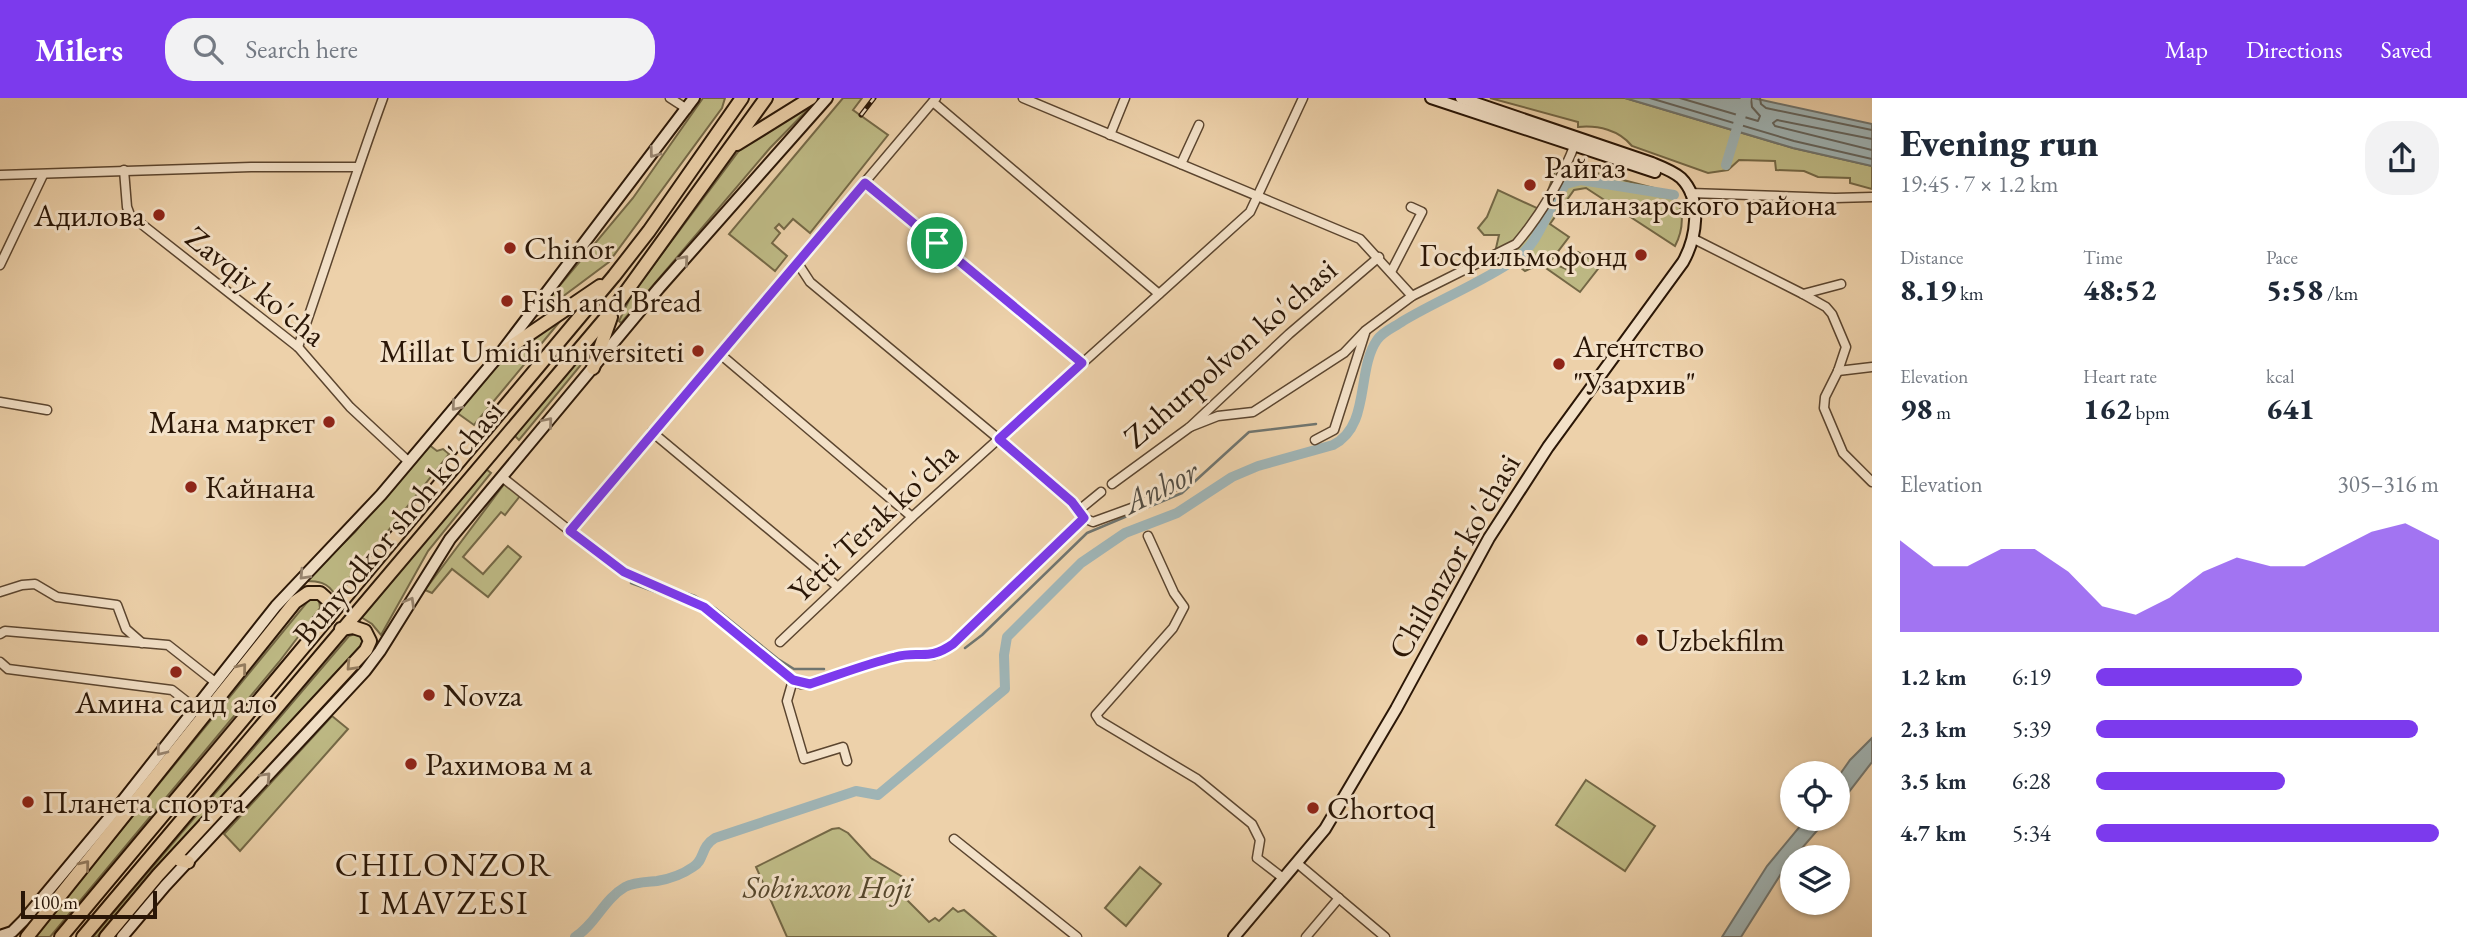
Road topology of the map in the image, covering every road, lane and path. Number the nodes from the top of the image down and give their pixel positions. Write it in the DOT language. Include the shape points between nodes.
graph roads {
  1 [pos="383,98"];
  2 [pos="670,98"];
  3 [pos="694,98"];
  4 [pos="733,98"];
  5 [pos="742,98"];
  6 [pos="766,98"];
  7 [pos="811,98"];
  8 [pos="827,98"];
  9 [pos="1023,98"];
  10 [pos="1125,98"];
  11 [pos="1303,98"];
  12 [pos="1431,98"];
  13 [pos="1461,98"];
  14 [pos="935,100"];
  15 [pos="1037,101"];
  16 [pos="687,109"];
  17 [pos="730,115"];
  18 [pos="1199,125"];
  19 [pos="1110,135"];
  20 [pos="1576,142"];
  21 [pos="731,148"];
  22 [pos="1181,164"];
  23 [pos="358,167"];
  24 [pos="124,170"];
  25 [pos="0,175"];
  26 [pos="43,175"];
  27 [pos="865,183"];
  28 [pos="1690,193"];
  29 [pos="1259,196"];
  30 [pos="1872,197"];
  31 [pos="1411,207"];
  32 [pos="1694,239"];
  33 [pos="1379,257"];
  34 [pos="797,262"];
  35 [pos="0,265"];
  36 [pos="1391,272"];
  37 [pos="614,276"];
  38 [pos="1841,285"];
  39 [pos="1159,294"];
  40 [pos="1803,294"];
  41 [pos="1412,296"];
  42 [pos="615,307"];
  43 [pos="1365,331"];
  44 [pos="298,347"];
  45 [pos="500,354"];
  46 [pos="720,354"];
  47 [pos="1082,363"];
  48 [pos="1872,366"];
  49 [pos="593,368"];
  50 [pos="1838,371"];
  51 [pos="0,402"];
  52 [pos="47,410"];
  53 [pos="1190,427"];
  54 [pos="652,432"];
  55 [pos="999,439"];
  56 [pos="1315,440"];
  57 [pos="409,461"];
  58 [pos="502,477"];
  59 [pos="1185,481"];
  60 [pos="1872,482"];
  61 [pos="1112,484"];
  62 [pos="1101,492"];
  63 [pos="1079,510"];
  64 [pos="912,517"];
  65 [pos="1084,518"];
  66 [pos="570,531"];
  67 [pos="1148,536"];
  68 [pos="838,587"];
  69 [pos="0,592"];
  70 [pos="328,619"];
  71 [pos="341,630"];
  72 [pos="0,635"];
  73 [pos="780,642"];
  74 [pos="142,643"];
  75 [pos="0,662"];
  76 [pos="793,680"];
  77 [pos="215,682"];
  78 [pos="195,708"];
  79 [pos="847,761"];
  80 [pos="954,839"];
  81 [pos="183,858"];
  82 [pos="1297,863"];
  83 [pos="1283,878"];
  84 [pos="1339,898"];
  85 [pos="0,936"];
  86 [pos="1381,936"];
  87 [pos="27,937"];
  88 [pos="61,937"];
  89 [pos="83,937"];
  90 [pos="106,937"];
  91 [pos="122,937"];
  92 [pos="1077,937"];
  93 [pos="1234,937"];
  94 [pos="1306,937"];
  1 -- 23 [label="street"];
  2 -- 16 [label="street"];
  3 -- 16 [label="street"];
  4 -- 17 [label="main road"];
  5 -- 17 [label="main road, Bunyodkor shoh ko'chasi"];
  6 -- 21 [label="main road, Bunyodkor shoh ko'chasi"];
  7 -- 21 [label="main road"];
  49 -- 8 [label="street, one-way"];
  9 -- 15 [label="street"];
  10 -- 19 [label="street"];
  11 -- 29 [label="street, Yetti Terak ko'cha"];
  12 -- 20 [label="street"];
  13 -- 20 [label="street"];
  14 -- 27 [label="street"];
  14 -- 39 [label="street"];
  15 -- 19 [label="street"];
  16 -- 45 [label="street, one-way"];
  17 -- 37 [label="main road, Bunyodkor shoh ko'chasi"];
  18 -- 22 [label="street"];
  19 -- 22 [label="street"];
  20 -- 28 [label="street" via="1663,167 1679,176"];
  20 -- 41 [label="street" via="1569,163 1517,244"];
  21 -- 42 [label="main road, Bunyodkor shoh ko'chasi"];
  22 -- 29 [label="street"];
  23 -- 24 [label="street"];
  23 -- 44 [label="street"];
  24 -- 26 [label="street"];
  24 -- 44 [label="street, Zavqiy ko'cha" via="130,215"];
  25 -- 26 [label="street"];
  26 -- 35 [label="street"];
  27 -- 34 [label="street"];
  27 -- 47 [label="street"];
  28 -- 30 [label="street"];
  28 -- 32 [label="street"];
  29 -- 33 [label="street" via="1360,239"];
  29 -- 39 [label="street, Yetti Terak ko'cha" via="1250,212"];
  31 -- 36 [label="street" via="1422,212"];
  32 -- 40 [label="street"];
  32 -- 82 [label="street, Chilonzor ko'chasi" via="1525,480 1468,574 1362,771"];
  33 -- 36 [label="street"];
  33 -- 53 [label="street, Zuhurpolvon ko'chasi"];
  34 -- 46 [label="street"];
  34 -- 55 [label="street" via="810,282"];
  36 -- 41 [label="street"];
  37 -- 45 [label="main road"];
  37 -- 70 [label="main road, Bunyodkor shoh ko'chasi"];
  38 -- 40 [label="street"];
  39 -- 47 [label="street, Yetti Terak ko'cha"];
  40 -- 50 [label="street" via="1826,307 1838,324 1846,346"];
  41 -- 43 [label="street"];
  42 -- 49 [label="main road"];
  42 -- 71 [label="main road, Bunyodkor shoh ko'chasi"];
  43 -- 53 [label="street" via="1343,353 1253,412 1218,416"];
  43 -- 56 [label="street" via="1334,430"];
  44 -- 57 [label="street, Zavqiy ko'cha" via="351,407"];
  45 -- 57 [label="street, one-way"];
  46 -- 54 [label="street"];
  46 -- 64 [label="street"];
  47 -- 55 [label="street, Yetti Terak ko'cha"];
  48 -- 50 [label="street"];
  58 -- 49 [label="street, one-way"];
  50 -- 60 [label="street" via="1824,408 1843,453"];
  51 -- 52 [label="street"];
  53 -- 61 [label="street, Zuhurpolvon ko'chasi"];
  54 -- 66 [label="street"];
  54 -- 68 [label="street"];
  55 -- 63 [label="street"];
  55 -- 64 [label="street, Yetti Terak ko'cha"];
  57 -- 77 [label="street, one-way" via="294,586"];
  58 -- 66 [label="street"];
  81 -- 58 [label="street, one-way" via="365,671 445,546"];
  59 -- 65 [label="street, Zuhurpolvon ko'chasi" via="1137,507 1093,522"];
  62 -- 63 [label="street"];
  63 -- 65 [label="street"];
  64 -- 68 [label="street, Yetti Terak ko'cha"];
  65 -- 76 [label="street" via="941,652 893,657 810,684"];
  66 -- 76 [label="street" via="624,572 716,615"];
  67 -- 83 [label="street" via="1184,607 1173,628 1096,715 1197,779 1252,824 1260,840 1257,858"];
  68 -- 73 [label="street, Yetti Terak ko'cha"];
  69 -- 74 [label="street" via="35,584 57,597 117,605 126,629"];
  87 -- 70 [label="main road, one-way" via="295,602 308,593 320,593 329,601"];
  70 -- 88 [label="main road, Bunyodkor shoh ko'chasi"];
  71 -- 81 [label="main road, one-way" via="353,626 365,631 368,646"];
  71 -- 89 [label="main road, Bunyodkor shoh ko'chasi"];
  72 -- 74 [label="street" via="5,631"];
  74 -- 77 [label="street" via="168,646"];
  75 -- 78 [label="street" via="9,669 172,690"];
  76 -- 79 [label="street" via="786,701 804,759 843,747"];
  77 -- 78 [label="street"];
  78 -- 85 [label="street, one-way" via="15,929"];
  80 -- 92 [label="street"];
  81 -- 90 [label="main road"];
  81 -- 91 [label="street"];
  82 -- 83 [label="street, Chilonzor ko'chasi"];
  82 -- 84 [label="street"];
  83 -- 93 [label="street, Chilonzor ko'chasi"];
  84 -- 86 [label="street"];
  84 -- 94 [label="street"];
}
